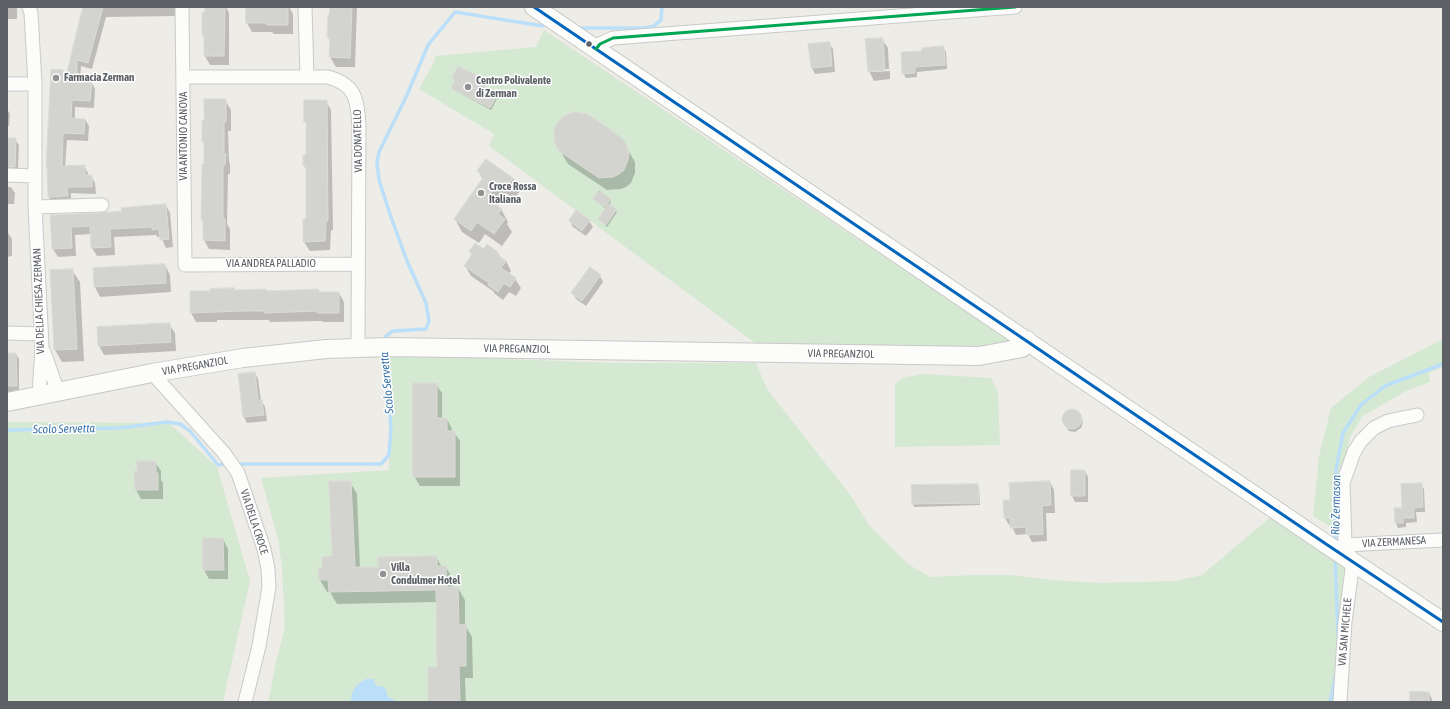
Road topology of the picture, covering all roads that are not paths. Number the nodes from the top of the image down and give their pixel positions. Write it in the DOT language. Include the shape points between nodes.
graph roads {
  1 [pos="29,7"];
  2 [pos="182,7"];
  3 [pos="305,7"];
  4 [pos="534,7"];
  5 [pos="1015,7"];
  6 [pos="596,49"];
  7 [pos="183,77"];
  8 [pos="307,77"];
  9 [pos="7,84"];
  10 [pos="35,84"];
  11 [pos="7,175"];
  12 [pos="35,176"];
  13 [pos="102,205"];
  14 [pos="35,207"];
  15 [pos="185,264"];
  16 [pos="358,264"];
  17 [pos="7,333"];
  18 [pos="41,340"];
  19 [pos="1027,340"];
  20 [pos="369,346"];
  21 [pos="152,373"];
  22 [pos="58,392"];
  23 [pos="39,396"];
  24 [pos="7,402"];
  25 [pos="1418,415"];
  26 [pos="1443,540"];
  27 [pos="1345,545"];
  28 [pos="1354,562"];
  29 [pos="1443,622"];
  30 [pos="245,702"];
  31 [pos="1340,702"];
  1 -- 10 [label="street, VIA DELLA CHIESA ZERMAN"];
  2 -- 7 [label="street, VIA ANTONIO CANOVA"];
  3 -- 8 [label="street"];
  4 -- 6 [label="main road, VIA ZERMANESA"];
  5 -- 6 [label="street" via="613,38 600,44"];
  6 -- 19 [label="main road, VIA ZERMANESA"];
  7 -- 8 [label="street, VIA DONATELLO"];
  7 -- 15 [label="street, VIA ANTONIO CANOVA"];
  8 -- 16 [label="street, VIA DONATELLO" via="328,77 338,80 354,94 358,104"];
  9 -- 10 [label="street"];
  10 -- 12 [label="street, VIA DELLA CHIESA ZERMAN"];
  11 -- 12 [label="street"];
  12 -- 14 [label="street, VIA DELLA CHIESA ZERMAN"];
  13 -- 14 [label="street"];
  14 -- 18 [label="street, VIA DELLA CHIESA ZERMAN"];
  15 -- 16 [label="street, VIA ANDREA PALLADIO"];
  16 -- 20 [label="street, VIA DONATELLO"];
  17 -- 18 [label="street"];
  18 -- 22 [label="street"];
  18 -- 23 [label="street, VIA DELLA CHIESA ZERMAN"];
  19 -- 20 [label="main road, VIA PREGANZIOL" via="1022,348 979,356"];
  19 -- 28 [label="main road, VIA ZERMANESA"];
  20 -- 21 [label="main road, VIA PREGANZIOL" via="243,358"];
  21 -- 22 [label="main road, VIA PREGANZIOL"];
  21 -- 30 [label="street, VIA DELLA CROCE" via="224,453 238,473 264,549 269,587 259,646"];
  22 -- 23 [label="main road, VIA PREGANZIOL"];
  23 -- 24 [label="main road, VIA PREGANZIOL"];
  25 -- 27 [label="street, VIA ZERMANESA" via="1388,421 1374,428 1354,452 1343,483"];
  26 -- 27 [label="street, VIA ZERMANESA"];
  27 -- 28 [label="street, VIA ZERMANESA"];
  28 -- 29 [label="main road, VIA ZERMANESA"];
  28 -- 31 [label="street, VIA SAN MICHELE" via="1345,622"];
}
